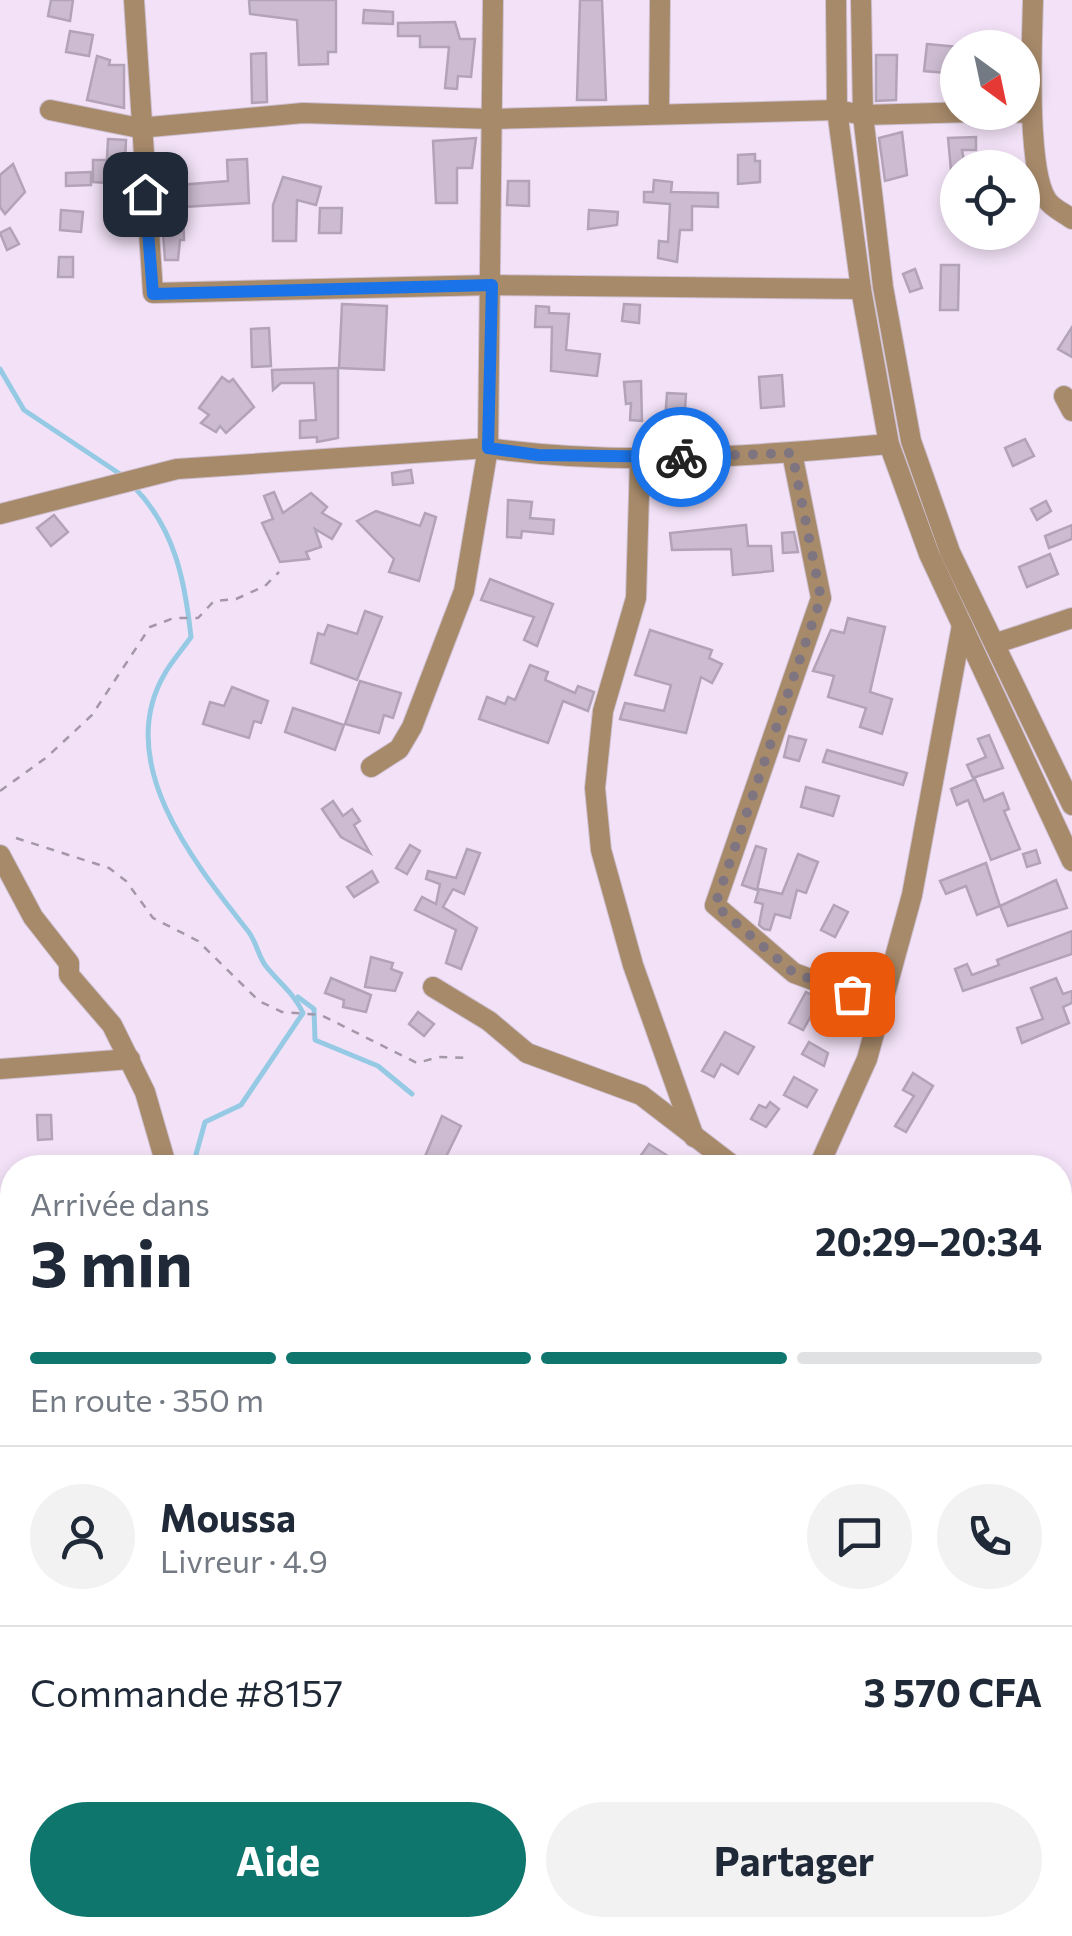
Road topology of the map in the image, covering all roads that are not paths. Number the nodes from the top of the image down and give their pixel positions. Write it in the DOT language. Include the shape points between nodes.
graph roads {
  1 [pos="134,0"];
  2 [pos="493,0"];
  3 [pos="660,0"];
  4 [pos="836,0"];
  5 [pos="861,0"];
  6 [pos="1032,0"];
  7 [pos="1032,30"];
  8 [pos="50,110"];
  9 [pos="837,110"];
  10 [pos="940,113"];
  11 [pos="659,114"];
  12 [pos="863,115"];
  13 [pos="492,119"];
  14 [pos="139,128"];
  15 [pos="1034,130"];
  16 [pos="1072,219"];
  17 [pos="492,285"];
  18 [pos="861,288"];
  19 [pos="889,444"];
  20 [pos="488,448"];
  21 [pos="792,453"];
  22 [pos="640,459"];
  23 [pos="0,514"];
  24 [pos="1072,618"];
  25 [pos="962,625"];
  26 [pos="997,643"];
  27 [pos="371,768"];
  28 [pos="1072,806"];
  29 [pos="0,855"];
  30 [pos="1072,861"];
  31 [pos="433,986"];
  32 [pos="881,1005"];
  33 [pos="130,1059"];
  34 [pos="0,1069"];
  35 [pos="694,1137"];
  36 [pos="163,1155"];
  37 [pos="718,1155"];
  38 [pos="824,1155"];
  1 -- 14 [label="street"];
  2 -- 13 [label="street"];
  3 -- 11 [label="street"];
  4 -- 9 [label="street"];
  5 -- 12 [label="street"];
  6 -- 7 [label="street"];
  8 -- 14 [label="street"];
  9 -- 11 [label="street"];
  9 -- 12 [label="street"];
  9 -- 18 [label="street"];
  10 -- 12 [label="street"];
  11 -- 13 [label="street"];
  12 -- 26 [label="street" via="883,287 911,441 950,552"];
  13 -- 14 [label="street" via="304,113"];
  13 -- 17 [label="street"];
  14 -- 17 [label="street" via="153,294"];
  15 -- 16 [label="street" via="1040,185 1048,203"];
  17 -- 18 [label="street"];
  17 -- 20 [label="street"];
  18 -- 19 [label="street"];
  19 -- 21 [label="street"];
  19 -- 25 [label="street"];
  20 -- 22 [label="street"];
  20 -- 23 [label="street" via="177,470"];
  20 -- 27 [label="street" via="464,591 412,727 399,749"];
  21 -- 22 [label="street"];
  21 -- 32 [label="street" via="821,598 715,905 794,973"];
  22 -- 35 [label="street" via="636,598 603,711 595,788 601,850 633,965"];
  24 -- 26 [label="street"];
  25 -- 30 [label="street"];
  25 -- 32 [label="street" via="912,895"];
  26 -- 28 [label="street"];
  29 -- 33 [label="street" via="33,918"];
  31 -- 35 [label="street" via="527,1053 641,1095"];
  32 -- 38 [label="street" via="867,1059"];
  33 -- 34 [label="street"];
  33 -- 36 [label="street"];
  35 -- 37 [label="street"];
}
